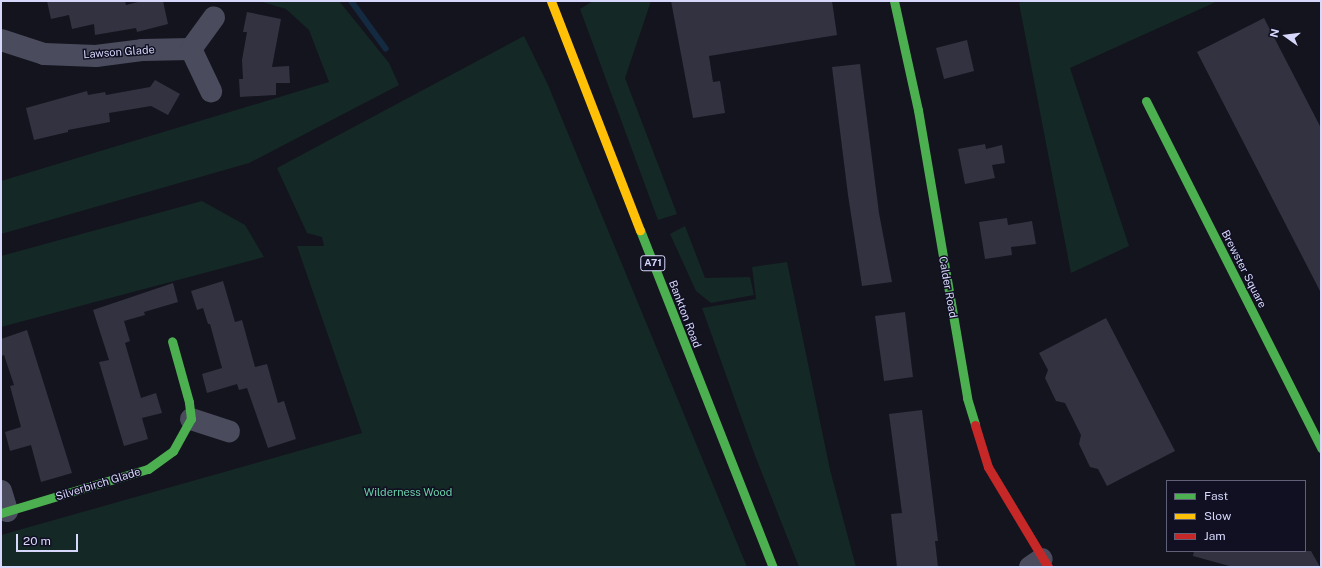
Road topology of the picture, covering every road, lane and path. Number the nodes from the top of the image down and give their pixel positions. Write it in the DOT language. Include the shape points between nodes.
graph roads {
  1 [pos="551,1"];
  2 [pos="894,1"];
  3 [pos="214,17"];
  4 [pos="1,40"];
  5 [pos="191,49"];
  6 [pos="210,91"];
  7 [pos="1146,101"];
  8 [pos="172,341"];
  9 [pos="191,419"];
  10 [pos="229,431"];
  11 [pos="1321,448"];
  12 [pos="1,490"];
  13 [pos="4,512"];
  14 [pos="1040,564"];
  15 [pos="773,567"];
  1 -- 15 [label="street, Bankton Road / A71" via="752,519"];
  2 -- 14 [label="street, Calder Road" via="918,110 967,398 988,467"];
  3 -- 5 [label="street"];
  4 -- 5 [label="street, Lawson Glade" via="44,54 96,56 142,50"];
  5 -- 6 [label="street"];
  7 -- 11 [label="street, Brewster Square"];
  8 -- 9 [label="street" via="189,402"];
  9 -- 10 [label="street"];
  9 -- 13 [label="street, Silverbirch Glade" via="173,451 148,469"];
  12 -- 13 [label="street, Silverbirch Glade"];
}
